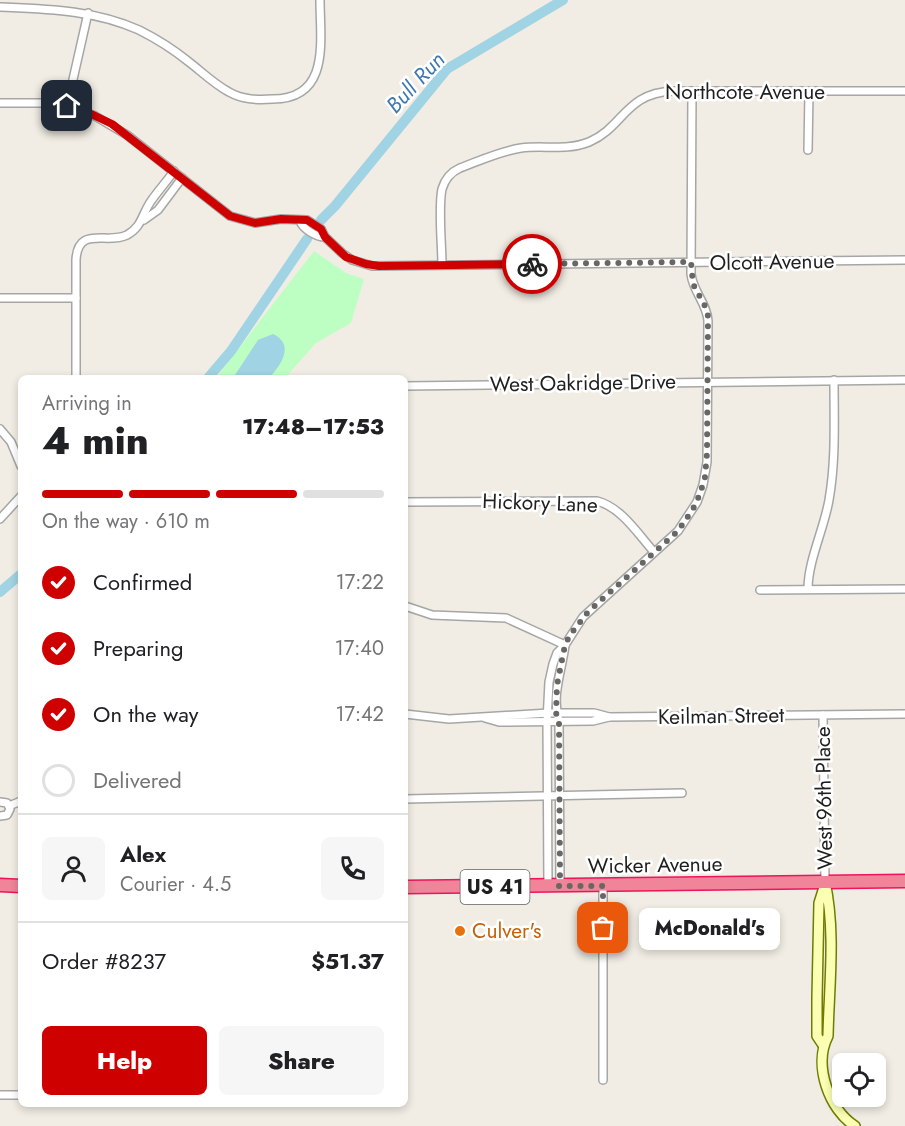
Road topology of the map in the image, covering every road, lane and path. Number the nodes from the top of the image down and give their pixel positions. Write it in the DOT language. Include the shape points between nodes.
graph roads {
  1 [pos="320,0"];
  2 [pos="0,7"];
  3 [pos="88,13"];
  4 [pos="692,91"];
  5 [pos="905,91"];
  6 [pos="809,92"];
  7 [pos="0,103"];
  8 [pos="67,106"];
  9 [pos="808,150"];
  10 [pos="174,171"];
  11 [pos="182,178"];
  12 [pos="142,221"];
  13 [pos="905,260"];
  14 [pos="691,262"];
  15 [pos="442,265"];
  16 [pos="0,298"];
  17 [pos="76,298"];
  18 [pos="75,375"];
  19 [pos="905,380"];
  20 [pos="834,381"];
  21 [pos="708,382"];
  22 [pos="408,386"];
  23 [pos="0,429"];
  24 [pos="18,459"];
  25 [pos="18,499"];
  26 [pos="408,502"];
  27 [pos="0,519"];
  28 [pos="654,552"];
  29 [pos="808,589"];
  30 [pos="905,589"];
  31 [pos="760,590"];
  32 [pos="408,607"];
  33 [pos="565,645"];
  34 [pos="408,714"];
  35 [pos="905,714"];
  36 [pos="824,715"];
  37 [pos="553,717"];
  38 [pos="682,793"];
  39 [pos="548,796"];
  40 [pos="560,796"];
  41 [pos="408,799"];
  42 [pos="0,802"];
  43 [pos="18,802"];
  44 [pos="9,806"];
  45 [pos="0,816"];
  46 [pos="905,881"];
  47 [pos="825,882"];
  48 [pos="0,885"];
  49 [pos="18,886"];
  50 [pos="554,886"];
  51 [pos="603,886"];
  52 [pos="408,887"];
  53 [pos="603,1080"];
  54 [pos="0,1095"];
  55 [pos="18,1095"];
  56 [pos="855,1126"];
  1 -- 3 [label="street" via="320,56 316,74 296,95 276,99 237,96 155,39"];
  2 -- 3 [label="street"];
  3 -- 8 [label="street"];
  4 -- 6 [label="street, Northcote Avenue"];
  4 -- 14 [label="street"];
  4 -- 15 [label="street, Northcote Avenue" via="645,97 602,134 582,145 517,149 456,170 442,189"];
  5 -- 6 [label="street, Northcote Avenue"];
  6 -- 9 [label="street"];
  7 -- 8 [label="street, Olcott Avenue"];
  8 -- 10 [label="street, Olcott Avenue" via="107,121"];
  10 -- 11 [label="street, Olcott Avenue"];
  10 -- 12 [label="street"];
  11 -- 12 [label="street" via="158,210"];
  11 -- 15 [label="street, Olcott Avenue" via="236,218 255,223 288,219 312,222 346,257 366,264"];
  12 -- 17 [label="street" via="125,236 92,238 80,244 76,256"];
  13 -- 14 [label="street, Olcott Avenue"];
  14 -- 15 [label="street, Olcott Avenue"];
  14 -- 21 [label="street" via="693,284 708,316"];
  16 -- 17 [label="street"];
  17 -- 18 [label="street"];
  19 -- 20 [label="street, West Oakridge Drive"];
  20 -- 21 [label="street, West Oakridge Drive"];
  20 -- 29 [label="street" via="832,483"];
  21 -- 22 [label="street, West Oakridge Drive"];
  21 -- 28 [label="street" via="707,462 700,494 683,525"];
  23 -- 24 [label="street"];
  25 -- 27 [label="street"];
  26 -- 28 [label="street, Hickory Lane" via="597,501 617,511"];
  28 -- 33 [label="street" via="583,617"];
  29 -- 30 [label="street"];
  29 -- 31 [label="street"];
  32 -- 33 [label="street" via="432,615 506,618"];
  33 -- 37 [label="street" via="557,653 551,671"];
  34 -- 37 [label="street, Keilman Street" via="435,718 485,718 500,714"];
  35 -- 36 [label="street, Keilman Street"];
  36 -- 37 [label="street, Keilman Street" via="609,717 594,713"];
  36 -- 47 [label="street, West 96th Place"];
  37 -- 39 [label="street"];
  37 -- 40 [label="street"];
  38 -- 40 [label="street"];
  39 -- 40 [label="street"];
  39 -- 41 [label="street"];
  39 -- 50 [label="street"];
  40 -- 50 [label="street" via="560,880"];
  42 -- 44 [label="street"];
  43 -- 44 [label="street"];
  44 -- 45 [label="street" via="8,813"];
  46 -- 47 [label="highway, Wicker Avenue / US 41"];
  47 -- 51 [label="highway, Wicker Avenue / US 41"];
  47 -- 56 [label="street, West 96th Place" via="818,915 817,1036 823,1045 831,1101"];
  48 -- 49 [label="highway"];
  50 -- 51 [label="highway, Wicker Avenue / US 41"];
  50 -- 52 [label="highway, Wicker Avenue / US 41"];
  51 -- 53 [label="street"];
  54 -- 55 [label="street"];
}
